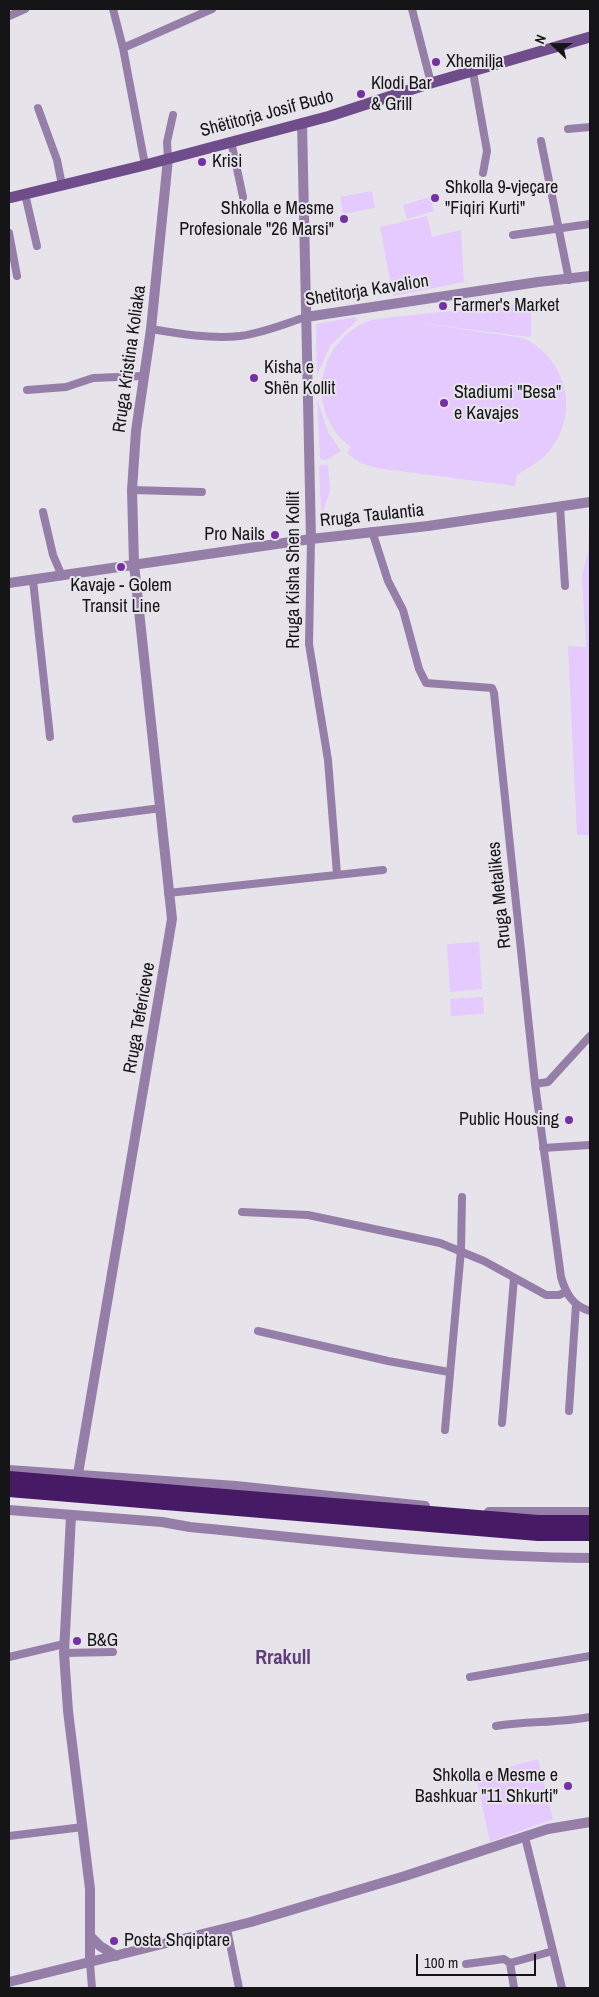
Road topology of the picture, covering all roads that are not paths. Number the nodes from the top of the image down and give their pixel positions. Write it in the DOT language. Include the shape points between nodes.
graph roads {
  1 [pos="25,9"];
  2 [pos="112,9"];
  3 [pos="212,9"];
  4 [pos="412,9"];
  5 [pos="9,16"];
  6 [pos="590,37"];
  7 [pos="123,48"];
  8 [pos="473,72"];
  9 [pos="431,83"];
  10 [pos="38,108"];
  11 [pos="173,115"];
  12 [pos="302,122"];
  13 [pos="590,127"];
  14 [pos="568,129"];
  15 [pos="232,141"];
  16 [pos="541,141"];
  17 [pos="168,159"];
  18 [pos="145,165"];
  19 [pos="483,173"];
  20 [pos="62,185"];
  21 [pos="25,194"];
  22 [pos="244,197"];
  23 [pos="9,198"];
  24 [pos="590,224"];
  25 [pos="558,229"];
  26 [pos="9,233"];
  27 [pos="513,235"];
  28 [pos="36,246"];
  29 [pos="17,276"];
  30 [pos="590,276"];
  31 [pos="569,280"];
  32 [pos="306,316"];
  33 [pos="151,329"];
  34 [pos="143,376"];
  35 [pos="27,390"];
  36 [pos="132,490"];
  37 [pos="202,492"];
  38 [pos="590,502"];
  39 [pos="560,506"];
  40 [pos="43,512"];
  41 [pos="372,531"];
  42 [pos="310,538"];
  43 [pos="134,564"];
  44 [pos="62,576"];
  45 [pos="33,580"];
  46 [pos="9,583"];
  47 [pos="565,586"];
  48 [pos="50,737"];
  49 [pos="161,808"];
  50 [pos="76,819"];
  51 [pos="383,870"];
  52 [pos="338,874"];
  53 [pos="168,893"];
  54 [pos="590,1036"];
  55 [pos="535,1084"];
  56 [pos="590,1145"];
  57 [pos="543,1148"];
  58 [pos="462,1197"];
  59 [pos="242,1212"];
  60 [pos="461,1250"];
  61 [pos="514,1278"];
  62 [pos="566,1292"];
  63 [pos="576,1304"];
  64 [pos="590,1311"];
  65 [pos="258,1331"];
  66 [pos="449,1372"];
  67 [pos="569,1411"];
  68 [pos="502,1423"];
  69 [pos="445,1430"];
  70 [pos="9,1470"];
  71 [pos="78,1474"];
  72 [pos="9,1478"];
  73 [pos="9,1490"];
  74 [pos="9,1510"];
  75 [pos="590,1512"];
  76 [pos="71,1516"];
  77 [pos="590,1522"];
  78 [pos="590,1534"];
  79 [pos="590,1558"];
  80 [pos="64,1648"];
  81 [pos="113,1652"];
  82 [pos="9,1656"];
  83 [pos="590,1656"];
  84 [pos="470,1677"];
  85 [pos="590,1717"];
  86 [pos="496,1726"];
  87 [pos="590,1822"];
  88 [pos="83,1827"];
  89 [pos="9,1836"];
  90 [pos="526,1837"];
  91 [pos="227,1928"];
  92 [pos="91,1937"];
  93 [pos="553,1951"];
  94 [pos="116,1956"];
  95 [pos="90,1963"];
  96 [pos="510,1963"];
  97 [pos="466,1964"];
  98 [pos="9,1982"];
  99 [pos="92,1988"];
  100 [pos="239,1988"];
  101 [pos="514,1988"];
  102 [pos="562,1988"];
  1 -- 5 [label="street"];
  2 -- 7 [label="street"];
  3 -- 7 [label="street"];
  4 -- 9 [label="street"];
  6 -- 8 [label="main road, Shëtitorja Josif Budo"];
  7 -- 18 [label="street"];
  8 -- 9 [label="main road, Shëtitorja Josif Budo"];
  8 -- 19 [label="street" via="486,151"];
  9 -- 12 [label="main road, Shëtitorja Josif Budo"];
  10 -- 20 [label="street" via="57,160"];
  11 -- 17 [label="street" via="167,142"];
  12 -- 15 [label="main road, Shëtitorja Josif Budo"];
  12 -- 32 [label="street, Rruga Kisha Shen Kollit"];
  13 -- 14 [label="street"];
  15 -- 17 [label="main road, Shëtitorja Josif Budo"];
  15 -- 22 [label="street"];
  16 -- 25 [label="street"];
  17 -- 18 [label="main road, Shëtitorja Josif Budo"];
  17 -- 33 [label="street, Rruga Kristina Koliaka"];
  18 -- 20 [label="main road, Shëtitorja Josif Budo"];
  20 -- 21 [label="main road, Shëtitorja Josif Budo"];
  21 -- 23 [label="main road, Shëtitorja Josif Budo"];
  21 -- 28 [label="street"];
  24 -- 25 [label="street"];
  25 -- 27 [label="street"];
  25 -- 31 [label="street"];
  26 -- 29 [label="street"];
  30 -- 31 [label="street, Shetitorja Kavalion"];
  31 -- 32 [label="street, Shetitorja Kavalion"];
  32 -- 33 [label="street, Shetitorja Kavalion" via="278,327 239,336"];
  32 -- 42 [label="street, Rruga Kisha Shen Kollit"];
  33 -- 34 [label="street, Rruga Kristina Koliaka"];
  34 -- 35 [label="street" via="93,378 66,388"];
  34 -- 36 [label="street, Rruga Kristina Koliaka"];
  36 -- 37 [label="street"];
  36 -- 43 [label="street, Rruga Kristina Koliaka"];
  38 -- 39 [label="street, Rruga Taulantia"];
  39 -- 41 [label="street, Rruga Taulantia"];
  39 -- 47 [label="street"];
  40 -- 44 [label="street" via="53,555"];
  41 -- 42 [label="street, Rruga Taulantia"];
  41 -- 55 [label="street, Rruga Metalikes" via="388,581 403,610 419,669 426,682 492,688 494,693"];
  42 -- 43 [label="street, Rruga Taulantia"];
  42 -- 52 [label="street, Rruga Kisha Shen Kollit" via="309,644 328,760"];
  43 -- 44 [label="street, Rruga Taulantia"];
  43 -- 49 [label="street, Rruga Tefericeve"];
  44 -- 45 [label="street, Rruga Taulantia"];
  45 -- 46 [label="street, Rruga Taulantia"];
  45 -- 48 [label="street"];
  49 -- 50 [label="street"];
  49 -- 53 [label="street, Rruga Tefericeve"];
  51 -- 52 [label="street"];
  52 -- 53 [label="street"];
  53 -- 71 [label="street, Rruga Tefericeve" via="172,905 171,934"];
  54 -- 55 [label="street" via="548,1082"];
  55 -- 57 [label="street, Rruga Metalikes"];
  56 -- 57 [label="street"];
  57 -- 62 [label="street, Rruga Metalikes" via="561,1277"];
  58 -- 60 [label="street"];
  59 -- 60 [label="street" via="308,1215"];
  60 -- 61 [label="street"];
  60 -- 66 [label="street"];
  61 -- 62 [label="street" via="546,1295"];
  61 -- 68 [label="street"];
  62 -- 63 [label="street, Rruga Metalikes"];
  63 -- 64 [label="street, Rruga Metalikes"];
  63 -- 67 [label="street"];
  65 -- 66 [label="street"];
  66 -- 69 [label="street"];
  70 -- 71 [label="street"];
  71 -- 75 [label="street" via="236,1486 490,1512"];
  72 -- 77 [label="highway" via="538,1522"];
  73 -- 78 [label="highway" via="518,1532"];
  74 -- 76 [label="street"];
  76 -- 79 [label="street" via="162,1522 400,1549"];
  76 -- 80 [label="street"];
  80 -- 81 [label="street"];
  80 -- 82 [label="street"];
  80 -- 88 [label="street"];
  83 -- 84 [label="street"];
  85 -- 86 [label="street"];
  87 -- 90 [label="street" via="548,1829"];
  88 -- 89 [label="street"];
  88 -- 92 [label="street"];
  90 -- 91 [label="street"];
  90 -- 93 [label="street"];
  91 -- 94 [label="street"];
  91 -- 100 [label="street"];
  92 -- 94 [label="street"];
  92 -- 95 [label="street"];
  93 -- 96 [label="street"];
  93 -- 102 [label="street"];
  94 -- 95 [label="street"];
  95 -- 98 [label="street"];
  95 -- 99 [label="street"];
  96 -- 97 [label="street" via="504,1958"];
  96 -- 101 [label="street"];
}
